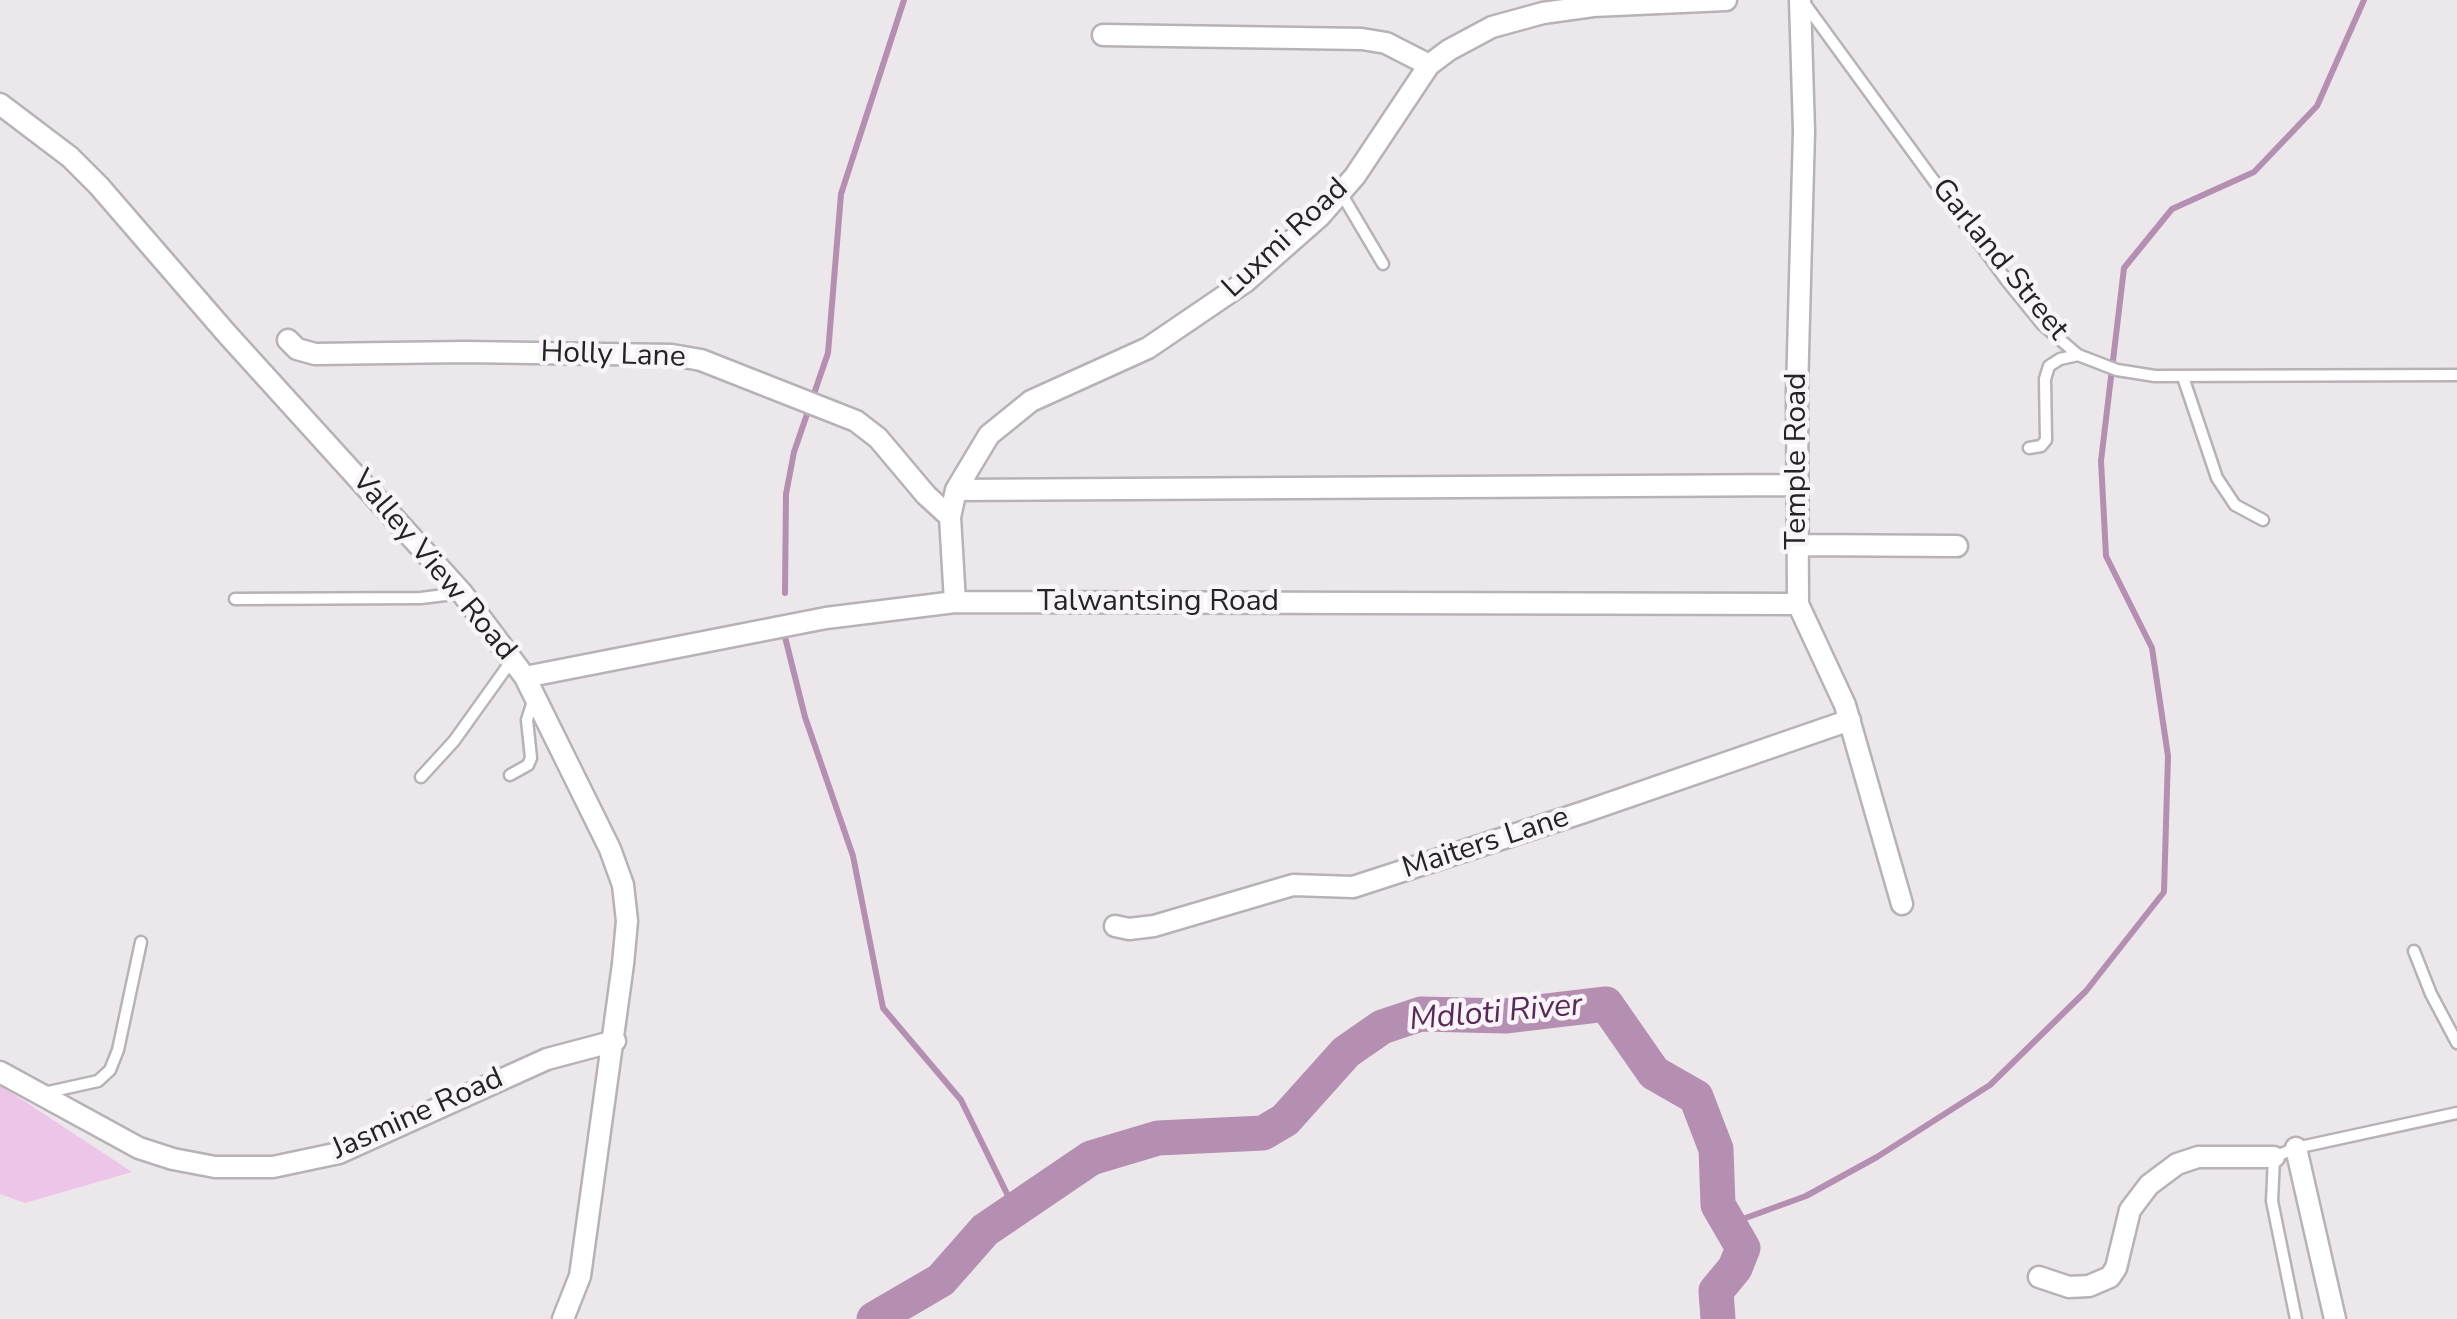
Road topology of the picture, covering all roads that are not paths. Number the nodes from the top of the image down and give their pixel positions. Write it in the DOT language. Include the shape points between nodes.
graph roads {
  1 [pos="1726,0"];
  2 [pos="1801,0"];
  3 [pos="1592,3"];
  4 [pos="1104,35"];
  5 [pos="1429,65"];
  6 [pos="0,104"];
  7 [pos="1340,192"];
  8 [pos="1382,264"];
  9 [pos="288,340"];
  10 [pos="2078,355"];
  11 [pos="2457,374"];
  12 [pos="2183,376"];
  13 [pos="2029,448"];
  14 [pos="1798,485"];
  15 [pos="956,490"];
  16 [pos="950,516"];
  17 [pos="2263,520"];
  18 [pos="1798,545"];
  19 [pos="1958,546"];
  20 [pos="462,593"];
  21 [pos="235,599"];
  22 [pos="955,602"];
  23 [pos="1798,604"];
  24 [pos="512,659"];
  25 [pos="530,686"];
  26 [pos="1850,720"];
  27 [pos="510,775"];
  28 [pos="421,777"];
  29 [pos="1902,904"];
  30 [pos="1114,926"];
  31 [pos="142,942"];
  32 [pos="2414,951"];
  33 [pos="615,1041"];
  34 [pos="2457,1043"];
  35 [pos="0,1072"];
  36 [pos="42,1094"];
  37 [pos="2457,1114"];
  38 [pos="2296,1148"];
  39 [pos="2274,1157"];
  40 [pos="2039,1277"];
  41 [pos="563,1319"];
  42 [pos="2296,1319"];
  43 [pos="2335,1319"];
  1 -- 3 [label="street, Luxmi Road"];
  2 -- 10 [label="lane, Garland Street" via="2008,281"];
  2 -- 14 [label="street, Temple Road"];
  3 -- 5 [label="street, Luxmi Road" via="1492,27"];
  4 -- 5 [label="street" via="1362,39"];
  5 -- 7 [label="street, Luxmi Road"];
  6 -- 20 [label="street, Valley View Road" via="100,186"];
  7 -- 8 [label="lane"];
  7 -- 15 [label="street, Luxmi Road" via="1260,269 1193,320 1018,411 990,435"];
  9 -- 16 [label="street, Holly Lane" via="315,354 702,360 845,414 878,438"];
  10 -- 12 [label="lane, Garland Street" via="2116,370"];
  10 -- 13 [label="lane" via="2049,366 2046,440"];
  11 -- 12 [label="lane, Garland Street"];
  12 -- 17 [label="lane" via="2216,478 2235,506"];
  14 -- 15 [label="street"];
  14 -- 18 [label="street, Temple Road"];
  15 -- 16 [label="street, Luxmi Road"];
  16 -- 22 [label="street, Luxmi Road"];
  18 -- 19 [label="street"];
  18 -- 23 [label="street, Temple Road"];
  20 -- 21 [label="lane"];
  20 -- 24 [label="street, Valley View Road"];
  22 -- 23 [label="street, Talwantsing Road"];
  22 -- 25 [label="street, Talwantsing Road" via="826,618"];
  23 -- 26 [label="street, Temple Road"];
  24 -- 25 [label="street, Valley View Road"];
  24 -- 28 [label="lane"];
  25 -- 27 [label="lane" via="531,758"];
  25 -- 33 [label="street, Valley View Road" via="623,885 628,921"];
  26 -- 29 [label="street, Temple Road"];
  26 -- 30 [label="street, Maiters Lane" via="1353,887 1293,885 1154,926"];
  31 -- 36 [label="lane" via="110,1070 98,1080"];
  32 -- 34 [label="lane"];
  33 -- 36 [label="street, Jasmine Road" via="547,1058 340,1153 273,1166 173,1160 115,1138"];
  33 -- 41 [label="street, Valley View Road" via="580,1276"];
  35 -- 36 [label="street, Jasmine Road"];
  37 -- 38 [label="lane"];
  38 -- 39 [label="lane"];
  38 -- 43 [label="street"];
  39 -- 40 [label="street" via="2198,1157 2178,1164 2130,1210 2110,1277 2068,1287"];
  39 -- 42 [label="lane" via="2272,1201"];
}
